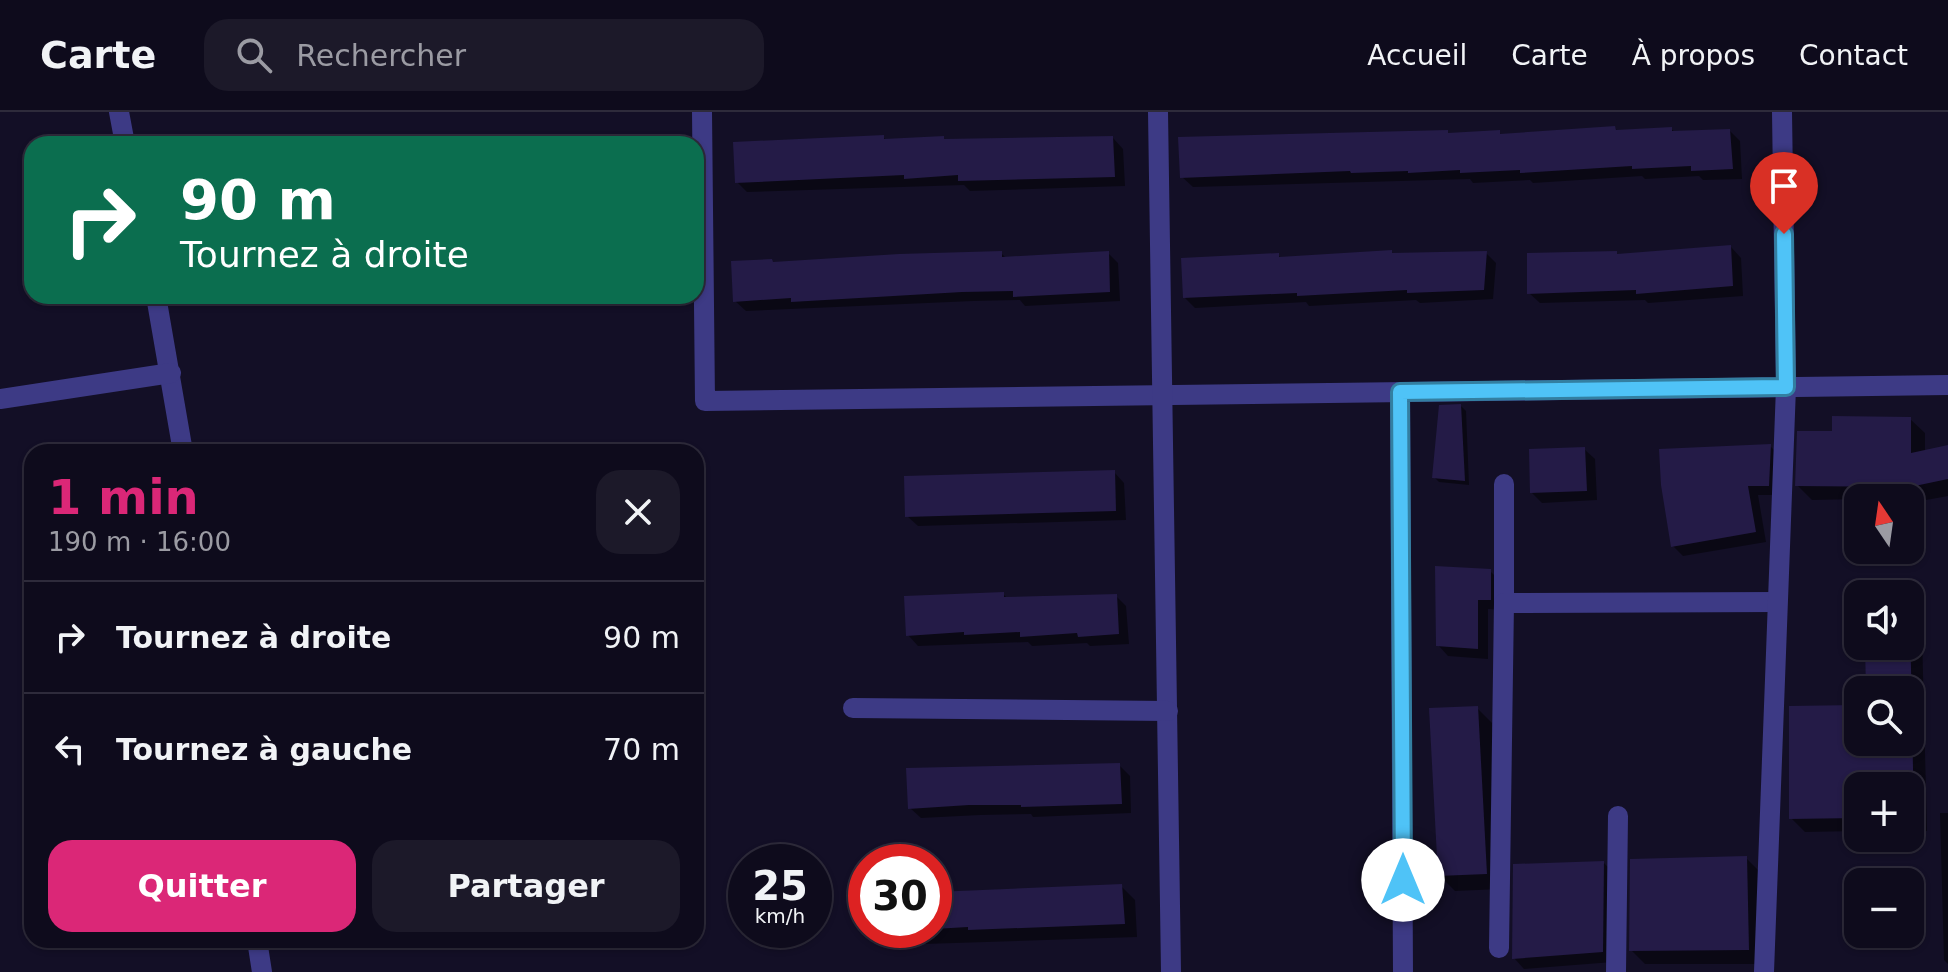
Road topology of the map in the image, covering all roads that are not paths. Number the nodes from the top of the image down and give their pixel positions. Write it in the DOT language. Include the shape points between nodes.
graph roads {
  1 [pos="119,112"];
  2 [pos="702,112"];
  3 [pos="1158,112"];
  4 [pos="1782,112"];
  5 [pos="124,136"];
  6 [pos="702,136"];
  7 [pos="158,304"];
  8 [pos="704,304"];
  9 [pos="171,373"];
  10 [pos="1948,385"];
  11 [pos="1786,387"];
  12 [pos="1400,392"];
  13 [pos="1163,395"];
  14 [pos="0,399"];
  15 [pos="182,444"];
  16 [pos="1504,484"];
  17 [pos="1777,602"];
  18 [pos="1504,603"];
  19 [pos="853,708"];
  20 [pos="1168,711"];
  21 [pos="1618,816"];
  22 [pos="258,948"];
  23 [pos="1499,948"];
  24 [pos="262,972"];
  25 [pos="1171,972"];
  26 [pos="1403,972"];
  27 [pos="1616,972"];
  28 [pos="1764,972"];
  1 -- 5 [label="street"];
  2 -- 6 [label="street"];
  3 -- 13 [label="street"];
  4 -- 11 [label="street"];
  7 -- 9 [label="street"];
  8 -- 13 [label="street" via="705,401"];
  9 -- 14 [label="street"];
  9 -- 15 [label="street"];
  10 -- 11 [label="street"];
  11 -- 12 [label="street"];
  11 -- 17 [label="street"];
  12 -- 13 [label="street"];
  12 -- 26 [label="street"];
  13 -- 20 [label="street"];
  16 -- 18 [label="street"];
  17 -- 18 [label="street"];
  17 -- 28 [label="street"];
  18 -- 23 [label="street"];
  19 -- 20 [label="street"];
  20 -- 25 [label="street"];
  21 -- 27 [label="street"];
  22 -- 24 [label="street"];
}
